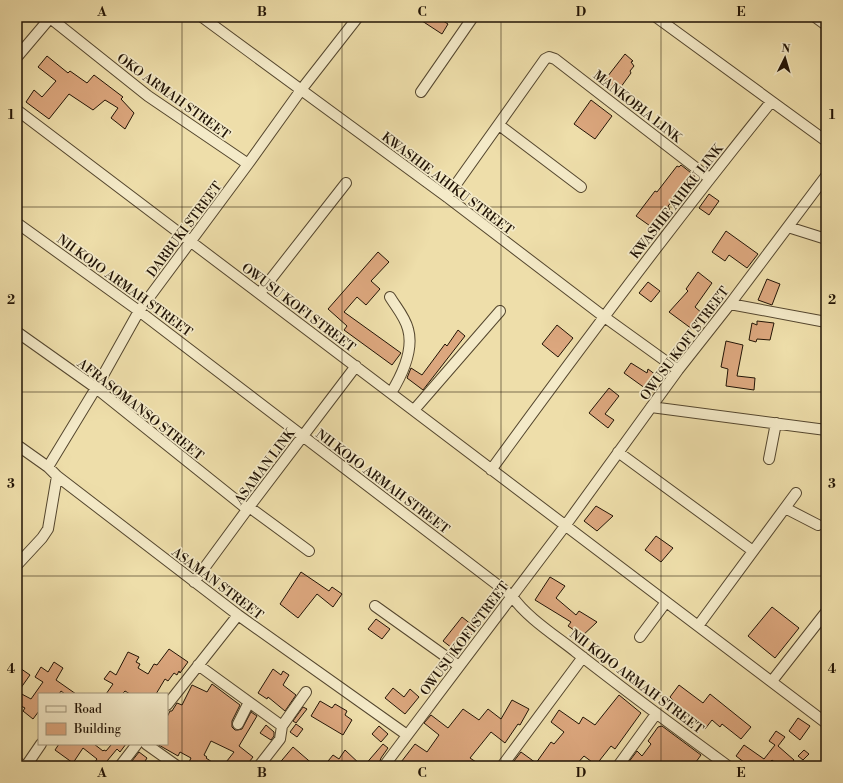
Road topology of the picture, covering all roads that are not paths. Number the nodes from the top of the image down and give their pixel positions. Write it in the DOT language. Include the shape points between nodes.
graph roads {
  1 [pos="49,17"];
  2 [pos="202,17"];
  3 [pos="473,17"];
  4 [pos="656,17"];
  5 [pos="815,17"];
  6 [pos="356,18"];
  7 [pos="826,25"];
  8 [pos="17,57"];
  9 [pos="301,90"];
  10 [pos="421,92"];
  11 [pos="771,102"];
  12 [pos="17,110"];
  13 [pos="499,124"];
  14 [pos="826,141"];
  15 [pos="248,164"];
  16 [pos="826,176"];
  17 [pos="709,178"];
  18 [pos="346,184"];
  19 [pos="581,187"];
  20 [pos="447,197"];
  21 [pos="17,223"];
  22 [pos="788,227"];
  23 [pos="826,239"];
  24 [pos="191,242"];
  25 [pos="260,293"];
  26 [pos="390,297"];
  27 [pos="730,304"];
  28 [pos="140,311"];
  29 [pos="500,311"];
  30 [pos="603,316"];
  31 [pos="826,322"];
  32 [pos="17,332"];
  33 [pos="356,366"];
  34 [pos="678,370"];
  35 [pos="96,388"];
  36 [pos="391,393"];
  37 [pos="651,407"];
  38 [pos="414,410"];
  39 [pos="776,424"];
  40 [pos="826,430"];
  41 [pos="302,436"];
  42 [pos="17,445"];
  43 [pos="618,452"];
  44 [pos="769,460"];
  45 [pos="48,468"];
  46 [pos="491,470"];
  47 [pos="57,476"];
  48 [pos="796,493"];
  49 [pos="248,508"];
  50 [pos="785,508"];
  51 [pos="818,525"];
  52 [pos="565,526"];
  53 [pos="309,551"];
  54 [pos="753,551"];
  55 [pos="17,566"];
  56 [pos="194,582"];
  57 [pos="512,596"];
  58 [pos="666,602"];
  59 [pos="376,606"];
  60 [pos="826,612"];
  61 [pos="238,616"];
  62 [pos="698,626"];
  63 [pos="640,637"];
  64 [pos="583,657"];
  65 [pos="198,665"];
  66 [pos="459,666"];
  67 [pos="772,681"];
  68 [pos="306,692"];
  69 [pos="249,702"];
  70 [pos="168,704"];
  71 [pos="656,714"];
  72 [pos="826,723"];
  73 [pos="238,724"];
  74 [pos="282,726"];
  75 [pos="407,735"];
  76 [pos="40,745"];
  77 [pos="136,745"];
  78 [pos="147,745"];
  79 [pos="17,762"];
  80 [pos="22,766"];
  81 [pos="26,766"];
  82 [pos="120,766"];
  83 [pos="177,766"];
  84 [pos="260,766"];
  85 [pos="384,766"];
  86 [pos="502,766"];
  87 [pos="618,766"];
  88 [pos="728,766"];
  1 -- 8 [label="street"];
  1 -- 15 [label="street, OKO ARMAH STREET" via="148,96"];
  2 -- 9 [label="street, KWASHIE AHIKU STREET"];
  3 -- 10 [label="street"];
  4 -- 11 [label="street"];
  5 -- 7 [label="street"];
  6 -- 9 [label="street, DARBUKI STREET"];
  9 -- 15 [label="street, DARBUKI STREET"];
  9 -- 20 [label="street, KWASHIE AHIKU STREET"];
  11 -- 14 [label="street"];
  11 -- 17 [label="street, KWASHIE AHIKU LINK"];
  12 -- 24 [label="street, OWUSU KOFI STREET"];
  13 -- 17 [label="street, MANKOBIA LINK" via="549,57 555,59"];
  13 -- 19 [label="street"];
  13 -- 20 [label="street"];
  15 -- 24 [label="street, DARBUKI STREET"];
  16 -- 22 [label="street, OWUSU KOFI STREET"];
  17 -- 30 [label="street, KWASHIE AHIKU LINK"];
  18 -- 25 [label="street"];
  20 -- 30 [label="street, KWASHIE AHIKU STREET"];
  21 -- 28 [label="street, NII KOJO ARMAH STREET"];
  22 -- 23 [label="street"];
  22 -- 27 [label="street, OWUSU KOFI STREET"];
  24 -- 25 [label="street, OWUSU KOFI STREET"];
  24 -- 28 [label="street, DARBUKI STREET"];
  25 -- 33 [label="street, OWUSU KOFI STREET"];
  26 -- 36 [label="street" via="404,318 410,337 408,355"];
  27 -- 31 [label="street"];
  27 -- 34 [label="street, OWUSU KOFI STREET"];
  28 -- 35 [label="street, DARBUKI STREET"];
  28 -- 41 [label="street, NII KOJO ARMAH STREET"];
  29 -- 38 [label="street"];
  30 -- 34 [label="street, KWASHIE AHIKU STREET"];
  30 -- 46 [label="street, KWASHIE AHIKU LINK"];
  32 -- 35 [label="street, AFRASOMANSO STREET"];
  33 -- 36 [label="street, OWUSU KOFI STREET"];
  33 -- 41 [label="street, ASAMAN LINK"];
  34 -- 37 [label="street, OWUSU KOFI STREET"];
  35 -- 45 [label="street, DARBUKI STREET"];
  35 -- 49 [label="street, AFRASOMANSO STREET"];
  36 -- 38 [label="street, OWUSU KOFI STREET"];
  37 -- 39 [label="street"];
  37 -- 43 [label="street, OWUSU KOFI STREET"];
  38 -- 46 [label="street, OWUSU KOFI STREET"];
  39 -- 40 [label="street"];
  39 -- 44 [label="street"];
  41 -- 49 [label="street, ASAMAN LINK"];
  41 -- 57 [label="street, NII KOJO ARMAH STREET"];
  42 -- 45 [label="street, ASAMAN STREET"];
  43 -- 52 [label="street, OWUSU KOFI STREET"];
  43 -- 54 [label="street"];
  45 -- 47 [label="street, ASAMAN STREET"];
  46 -- 52 [label="street, OWUSU KOFI STREET"];
  47 -- 55 [label="street" via="48,528"];
  47 -- 56 [label="street, ASAMAN STREET"];
  48 -- 50 [label="street"];
  49 -- 53 [label="street, AFRASOMANSO STREET"];
  49 -- 56 [label="street, ASAMAN LINK"];
  50 -- 51 [label="street"];
  50 -- 54 [label="street"];
  52 -- 57 [label="street, OWUSU KOFI STREET"];
  52 -- 58 [label="street, OWUSU KOFI STREET"];
  54 -- 62 [label="street"];
  56 -- 61 [label="street, ASAMAN STREET"];
  57 -- 64 [label="street, NII KOJO ARMAH STREET" via="542,626"];
  57 -- 66 [label="street, OWUSU KOFI STREET"];
  58 -- 62 [label="street, OWUSU KOFI STREET"];
  58 -- 63 [label="street"];
  59 -- 66 [label="street"];
  60 -- 67 [label="street"];
  61 -- 65 [label="street"];
  61 -- 75 [label="street, ASAMAN STREET"];
  62 -- 67 [label="street, OWUSU KOFI STREET"];
  64 -- 71 [label="street, NII KOJO ARMAH STREET"];
  64 -- 86 [label="street"];
  65 -- 69 [label="street"];
  65 -- 70 [label="street"];
  66 -- 75 [label="street, OWUSU KOFI STREET"];
  67 -- 72 [label="street, OWUSU KOFI STREET"];
  68 -- 74 [label="street"];
  69 -- 73 [label="street"];
  69 -- 74 [label="street"];
  71 -- 87 [label="street"];
  71 -- 88 [label="street, NII KOJO ARMAH STREET"];
  74 -- 84 [label="street" via="280,739"];
  75 -- 85 [label="street, OWUSU KOFI STREET"];
  76 -- 81 [label="street"];
  77 -- 82 [label="street"];
  78 -- 83 [label="street"];
  79 -- 80 [label="street"];
}
